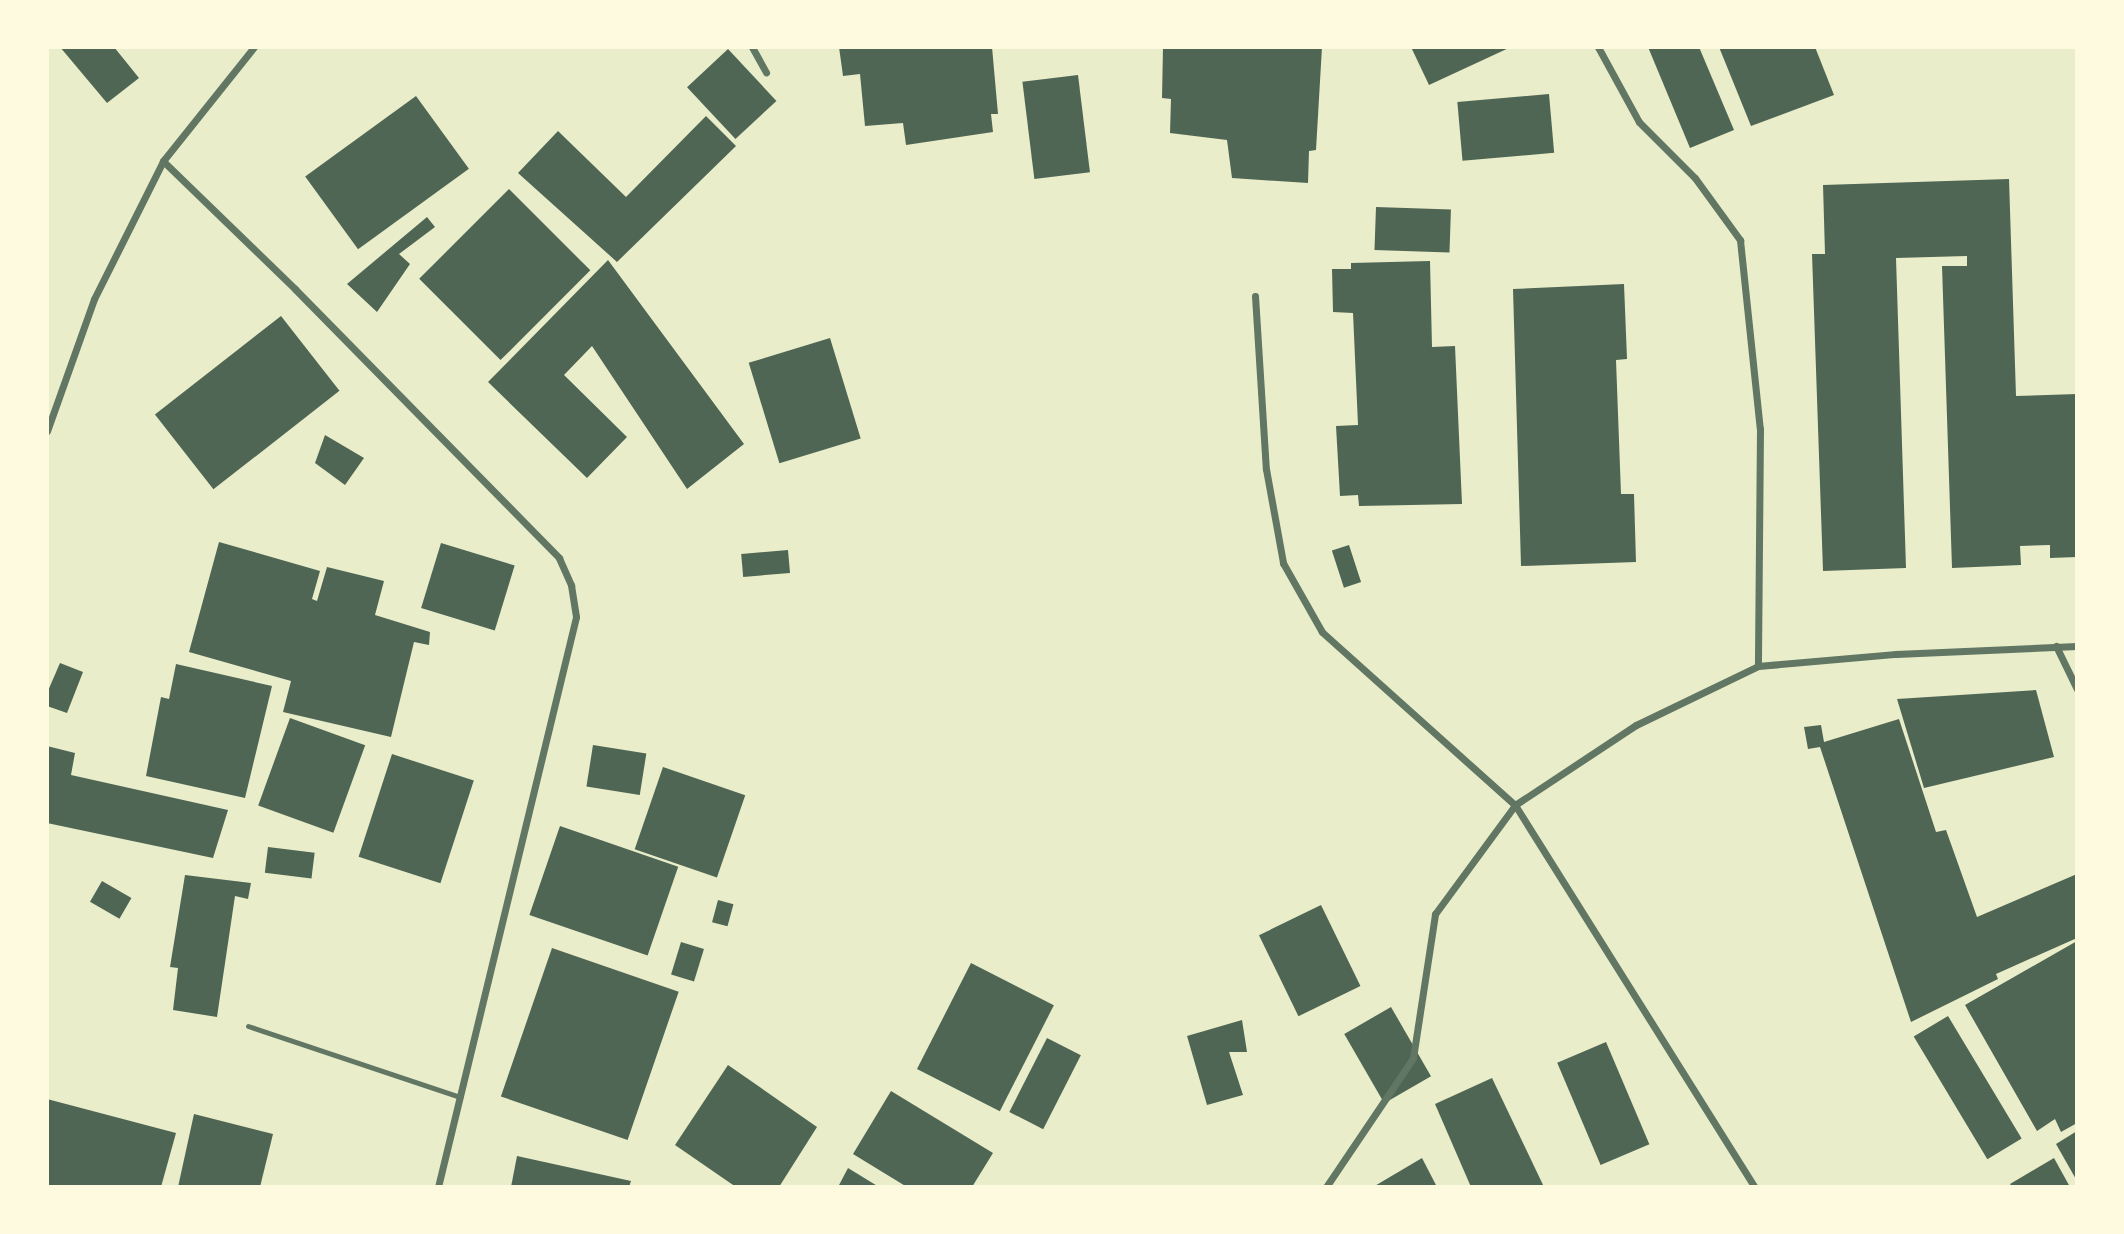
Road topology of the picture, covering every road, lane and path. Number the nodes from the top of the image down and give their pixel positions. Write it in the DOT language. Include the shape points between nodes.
graph roads {
  1 [pos="254,47"];
  2 [pos="752,47"];
  3 [pos="1598,47"];
  4 [pos="766,72"];
  5 [pos="163,161"];
  6 [pos="1255,296"];
  7 [pos="47,431"];
  8 [pos="2056,646"];
  9 [pos="2077,646"];
  10 [pos="1758,666"];
  11 [pos="2077,689"];
  12 [pos="1515,805"];
  13 [pos="248,1026"];
  14 [pos="460,1097"];
  15 [pos="438,1187"];
  16 [pos="1326,1187"];
  17 [pos="1755,1187"];
  1 -- 5 [label="street"];
  2 -- 4 [label="street"];
  3 -- 10 [label="street" via="1639,122 1695,178 1740,240 1760,429"];
  5 -- 7 [label="street" via="94,299"];
  5 -- 14 [label="street" via="559,558 571,585 576,617"];
  6 -- 12 [label="street" via="1266,469 1283,563 1322,632"];
  8 -- 9 [label="street"];
  8 -- 10 [label="street"];
  8 -- 11 [label="street"];
  10 -- 12 [label="street" via="1636,725"];
  12 -- 16 [label="street" via="1435,915 1413,1058"];
  12 -- 17 [label="street"];
  13 -- 14 [label="lane"];
  14 -- 15 [label="street"];
}
